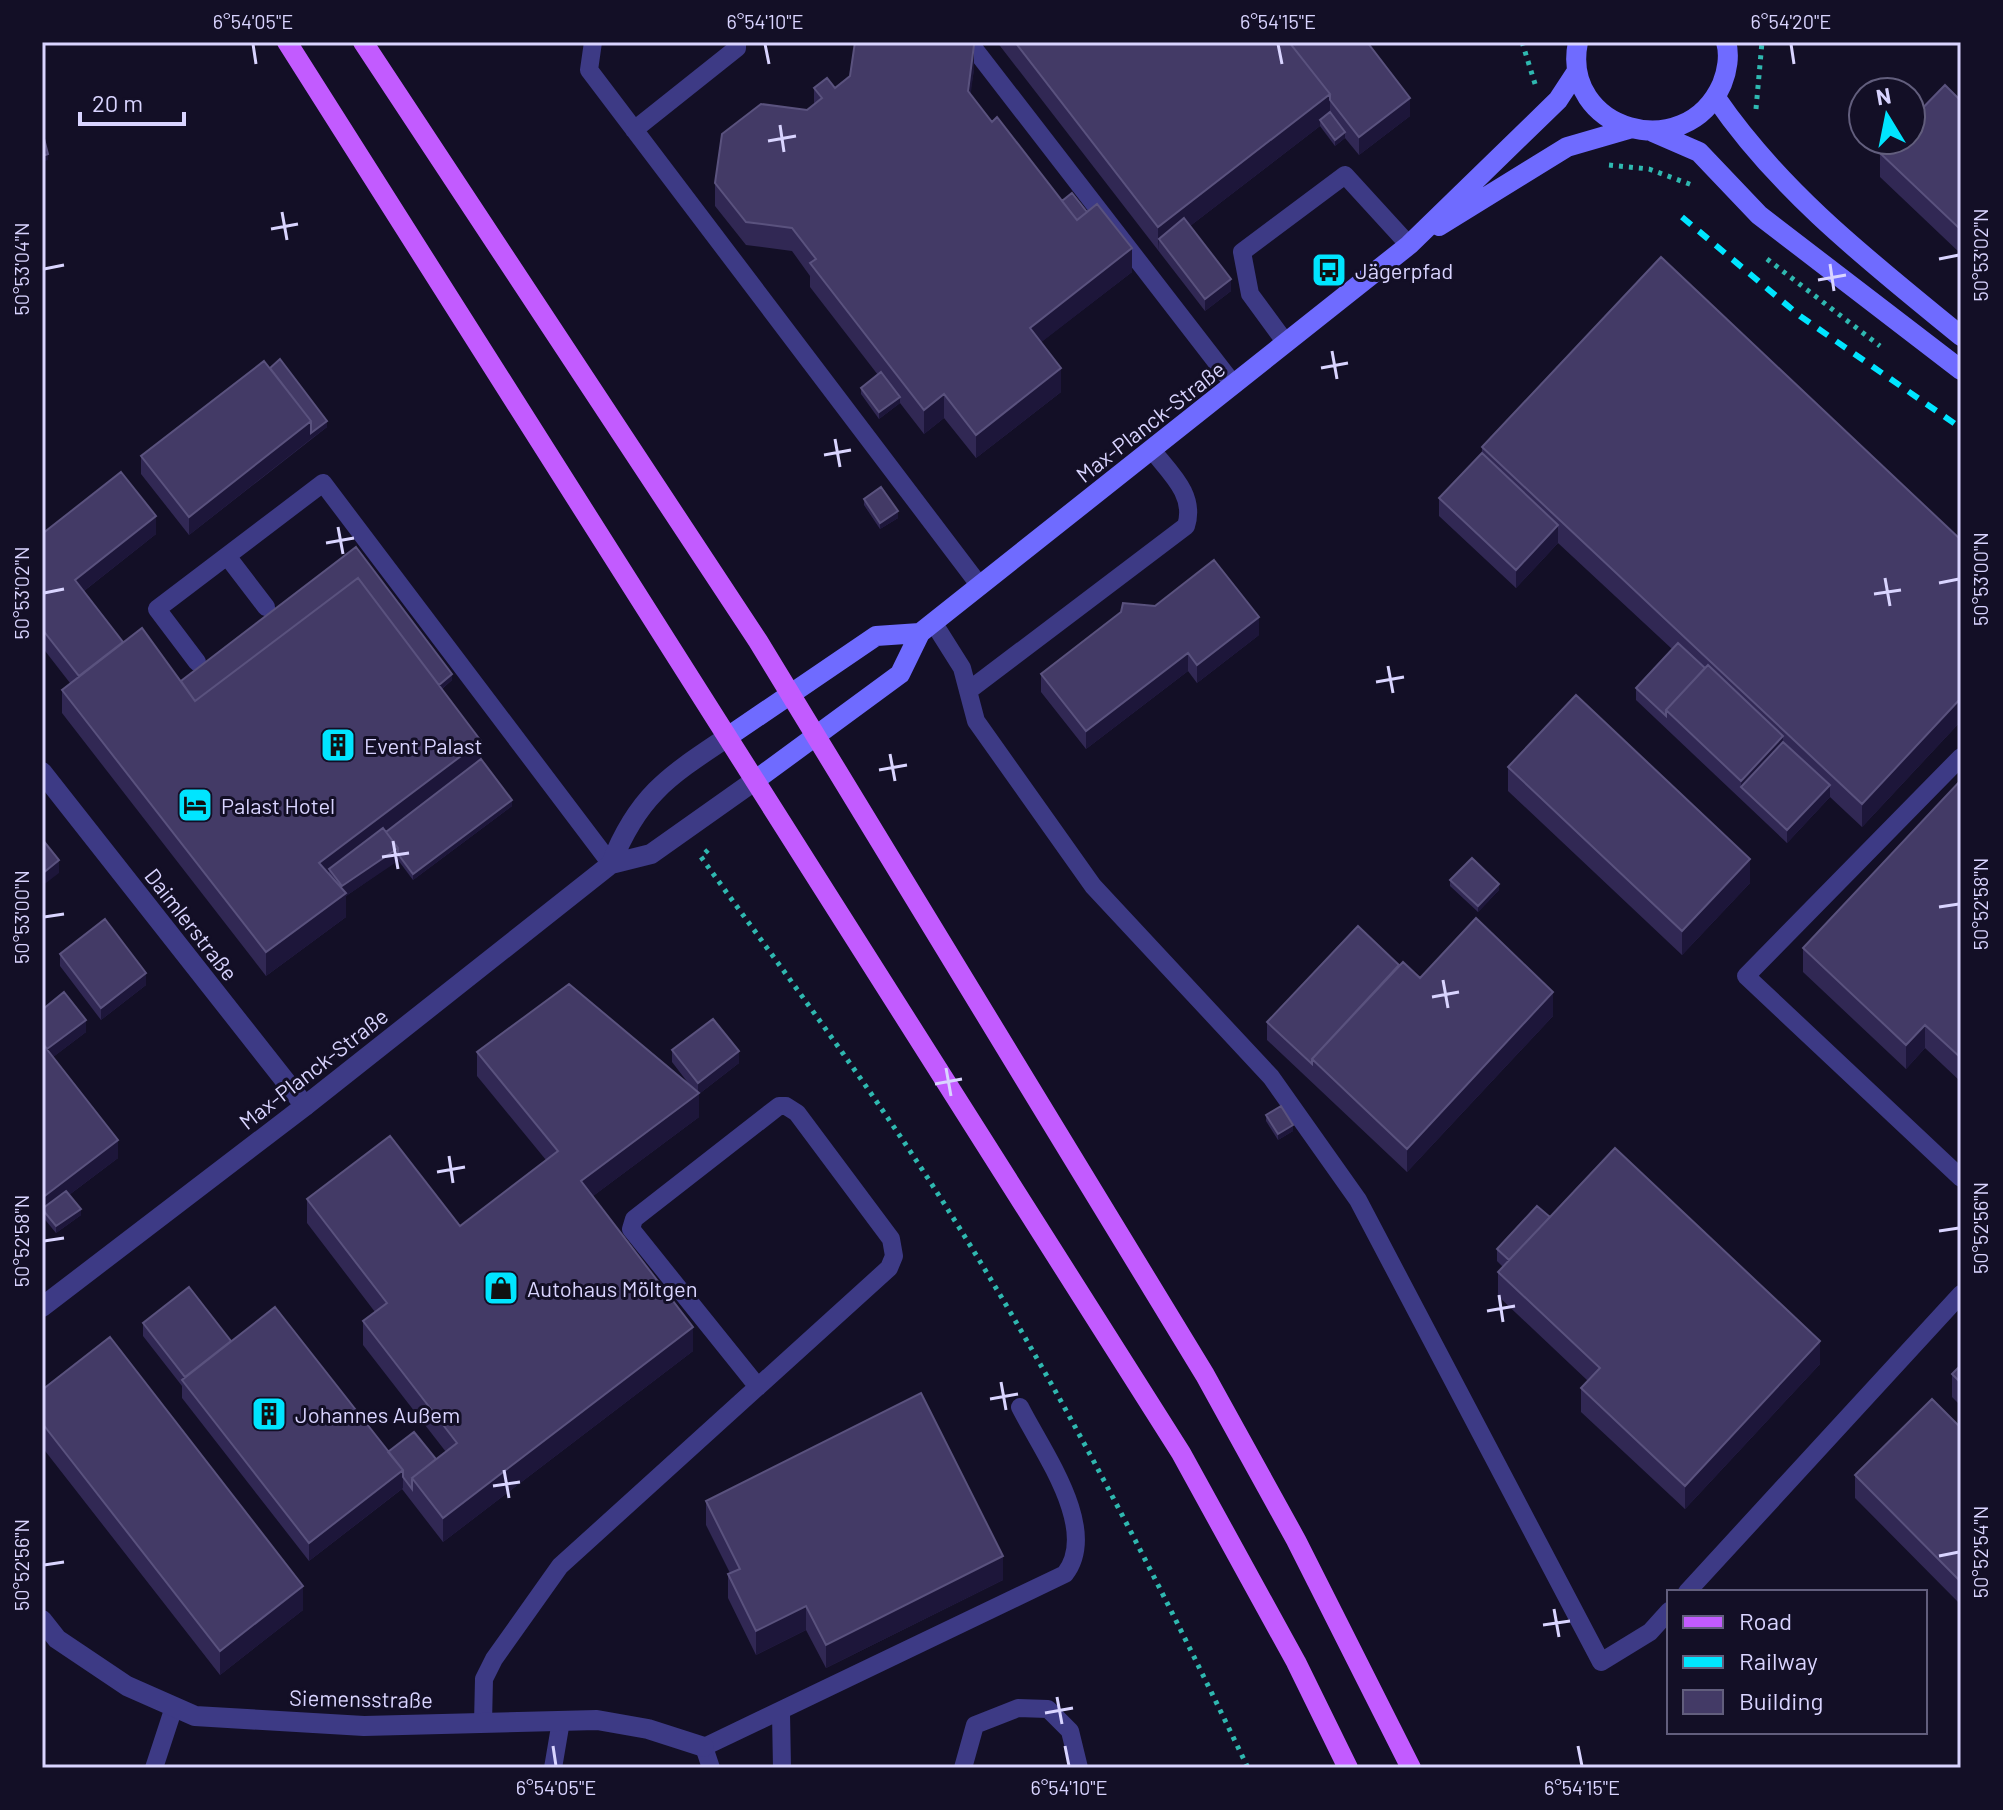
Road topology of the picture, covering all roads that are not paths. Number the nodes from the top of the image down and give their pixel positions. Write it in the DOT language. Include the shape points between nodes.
graph roads {
  1 [pos="287,42"];
  2 [pos="363,42"];
  3 [pos="593,42"];
  4 [pos="737,42"];
  5 [pos="969,42"];
  6 [pos="1729,44"];
  7 [pos="1574,52"];
  8 [pos="1716,98"];
  9 [pos="1629,129"];
  10 [pos="634,130"];
  11 [pos="1653,132"];
  12 [pos="1409,245"];
  13 [pos="1961,336"];
  14 [pos="1286,343"];
  15 [pos="1961,370"];
  16 [pos="1234,385"];
  17 [pos="1152,450"];
  18 [pos="227,556"];
  19 [pos="980,586"];
  20 [pos="266,607"];
  21 [pos="927,627"];
  22 [pos="197,662"];
  23 [pos="968,691"];
  24 [pos="790,694"];
  25 [pos="729,736"];
  26 [pos="815,736"];
  27 [pos="1961,757"];
  28 [pos="42,772"];
  29 [pos="757,779"];
  30 [pos="611,864"];
  31 [pos="305,1106"];
  32 [pos="1961,1178"];
  33 [pos="1961,1294"];
  34 [pos="42,1307"];
  35 [pos="758,1387"];
  36 [pos="1020,1407"];
  37 [pos="1689,1590"];
  38 [pos="1667,1613"];
  39 [pos="42,1620"];
  40 [pos="174,1707"];
  41 [pos="781,1713"];
  42 [pos="561,1721"];
  43 [pos="483,1723"];
  44 [pos="704,1747"];
  45 [pos="154,1768"];
  46 [pos="553,1768"];
  47 [pos="711,1768"];
  48 [pos="782,1768"];
  49 [pos="963,1768"];
  50 [pos="1079,1768"];
  51 [pos="1348,1768"];
  52 [pos="1411,1768"];
  1 -- 25 [label="main road"];
  2 -- 24 [label="main road"];
  3 -- 10 [label="lane" via="589,70"];
  4 -- 10 [label="lane" via="737,48"];
  5 -- 16 [label="lane"];
  6 -- 8 [label="main road" via="1726,74"];
  7 -- 9 [label="main road" via="1587,96 1605,116"];
  7 -- 12 [label="main road, Max-Planck-Straße" via="1558,100"];
  8 -- 11 [label="main road" via="1677,128"];
  8 -- 13 [label="main road" via="1745,142 1846,241"];
  9 -- 11 [label="main road"];
  9 -- 12 [label="main road, Max-Planck-Straße" via="1567,147"];
  10 -- 19 [label="lane"];
  11 -- 15 [label="main road" via="1699,152 1759,215"];
  12 -- 14 [label="main road, Max-Planck-Straße"];
  12 -- 14 [label="lane" via="1345,175 1242,252 1250,294"];
  14 -- 16 [label="main road, Max-Planck-Straße"];
  16 -- 17 [label="main road, Max-Planck-Straße"];
  17 -- 19 [label="main road, Max-Planck-Straße"];
  17 -- 23 [label="lane" via="1186,493 1186,526"];
  18 -- 20 [label="lane"];
  18 -- 22 [label="lane" via="157,609"];
  18 -- 30 [label="lane" via="323,483"];
  19 -- 21 [label="main road, Max-Planck-Straße"];
  21 -- 23 [label="lane" via="962,668"];
  21 -- 24 [label="main road" via="876,636"];
  21 -- 26 [label="main road, Max-Planck-Straße" via="900,674"];
  23 -- 38 [label="lane" via="976,721 1093,886 1271,1077 1358,1200 1601,1662 1650,1632"];
  24 -- 25 [label="main road"];
  24 -- 26 [label="main road"];
  25 -- 29 [label="main road"];
  25 -- 30 [label="street" via="670,775 646,799 624,829"];
  26 -- 29 [label="main road, Max-Planck-Straße"];
  26 -- 52 [label="main road" via="1205,1375 1304,1554"];
  27 -- 32 [label="lane" via="1746,976"];
  28 -- 31 [label="street, Daimlerstraße"];
  29 -- 30 [label="street, Max-Planck-Straße" via="651,854"];
  29 -- 51 [label="main road" via="1181,1453"];
  30 -- 31 [label="street, Max-Planck-Straße"];
  31 -- 34 [label="street, Max-Planck-Straße"];
  33 -- 37 [label="lane"];
  35 -- 35 [label="lane" via="889,1268 894,1256 891,1239 797,1113 786,1106 779,1106 634,1219 631,1229"];
  35 -- 43 [label="lane" via="560,1566 484,1679"];
  36 -- 41 [label="lane" via="1077,1523 1075,1561 1065,1574"];
  39 -- 40 [label="street, Siemensstraße" via="57,1639 127,1686"];
  40 -- 43 [label="street, Siemensstraße" via="195,1716 364,1726"];
  40 -- 45 [label="lane"];
  41 -- 44 [label="lane"];
  41 -- 48 [label="lane"];
  42 -- 43 [label="street, Siemensstraße"];
  42 -- 44 [label="street, Siemensstraße" via="597,1720 648,1729"];
  42 -- 46 [label="lane"];
  44 -- 47 [label="lane"];
  49 -- 50 [label="lane" via="975,1725 1018,1708 1048,1709 1070,1731"];
}
